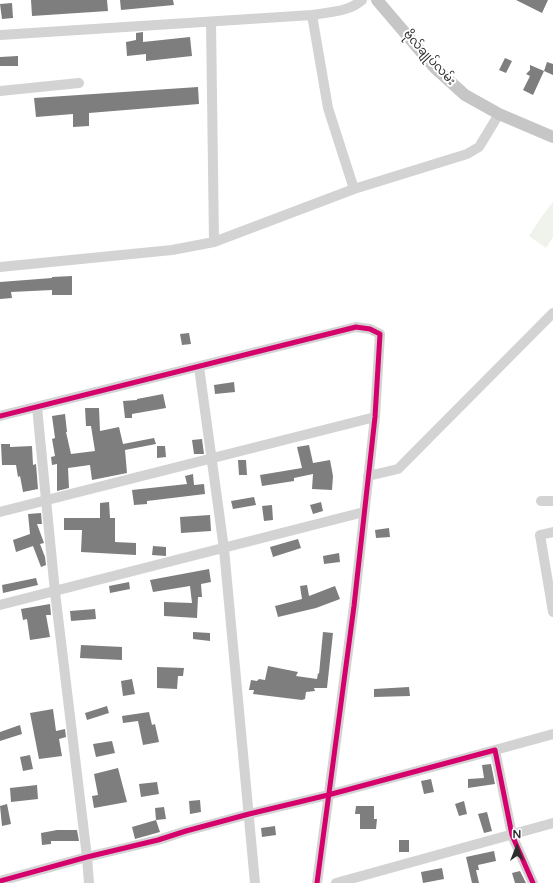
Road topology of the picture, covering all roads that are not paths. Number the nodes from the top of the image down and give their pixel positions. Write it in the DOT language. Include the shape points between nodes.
graph roads {
  1 [pos="362,0"];
  2 [pos="377,0"];
  3 [pos="312,14"];
  4 [pos="211,22"];
  5 [pos="0,36"];
  6 [pos="79,83"];
  7 [pos="0,91"];
  8 [pos="499,114"];
  9 [pos="553,137"];
  10 [pos="354,189"];
  11 [pos="214,242"];
  12 [pos="0,267"];
  13 [pos="553,313"];
  14 [pos="199,367"];
  15 [pos="37,407"];
  16 [pos="0,416"];
  17 [pos="375,417"];
  18 [pos="212,458"];
  19 [pos="368,476"];
  20 [pos="46,500"];
  21 [pos="541,501"];
  22 [pos="553,502"];
  23 [pos="0,512"];
  24 [pos="364,512"];
  25 [pos="553,532"];
  26 [pos="224,549"];
  27 [pos="55,592"];
  28 [pos="0,605"];
  29 [pos="553,612"];
  30 [pos="553,734"];
  31 [pos="496,750"];
  32 [pos="328,795"];
  33 [pos="249,814"];
  34 [pos="553,823"];
  35 [pos="512,835"];
  36 [pos="88,857"];
  37 [pos="0,881"];
  38 [pos="89,883"];
  39 [pos="255,883"];
  40 [pos="317,883"];
  41 [pos="336,883"];
  42 [pos="533,883"];
  1 -- 3 [label="street" via="356,6 347,9"];
  2 -- 8 [label="main road, ဗိုလ်ချုပ်လမ်း" via="435,68 465,95"];
  3 -- 4 [label="street"];
  3 -- 10 [label="street" via="328,108"];
  4 -- 5 [label="street"];
  4 -- 11 [label="street"];
  6 -- 7 [label="street"];
  8 -- 9 [label="main road, ဗိုလ်ချုပ်လမ်း"];
  8 -- 10 [label="street" via="479,147 467,154"];
  10 -- 11 [label="street"];
  11 -- 12 [label="street" via="172,250"];
  13 -- 19 [label="street" via="398,469"];
  14 -- 15 [label="street"];
  14 -- 17 [label="street" via="356,327 370,329 380,334"];
  14 -- 18 [label="street"];
  15 -- 16 [label="street"];
  15 -- 20 [label="street"];
  17 -- 18 [label="street"];
  17 -- 19 [label="street"];
  18 -- 20 [label="street"];
  18 -- 26 [label="street"];
  19 -- 24 [label="street"];
  20 -- 23 [label="street"];
  20 -- 27 [label="street"];
  21 -- 22 [label="street"];
  24 -- 26 [label="street"];
  24 -- 32 [label="street"];
  25 -- 29 [label="street" via="540,535"];
  26 -- 27 [label="street"];
  26 -- 33 [label="street"];
  27 -- 28 [label="street"];
  27 -- 36 [label="street"];
  30 -- 31 [label="street"];
  31 -- 32 [label="street"];
  31 -- 35 [label="street"];
  32 -- 33 [label="street"];
  32 -- 40 [label="street"];
  33 -- 36 [label="street"];
  33 -- 39 [label="street"];
  34 -- 35 [label="street"];
  35 -- 41 [label="street"];
  35 -- 42 [label="street"];
  36 -- 37 [label="street"];
  36 -- 38 [label="street"];
}
